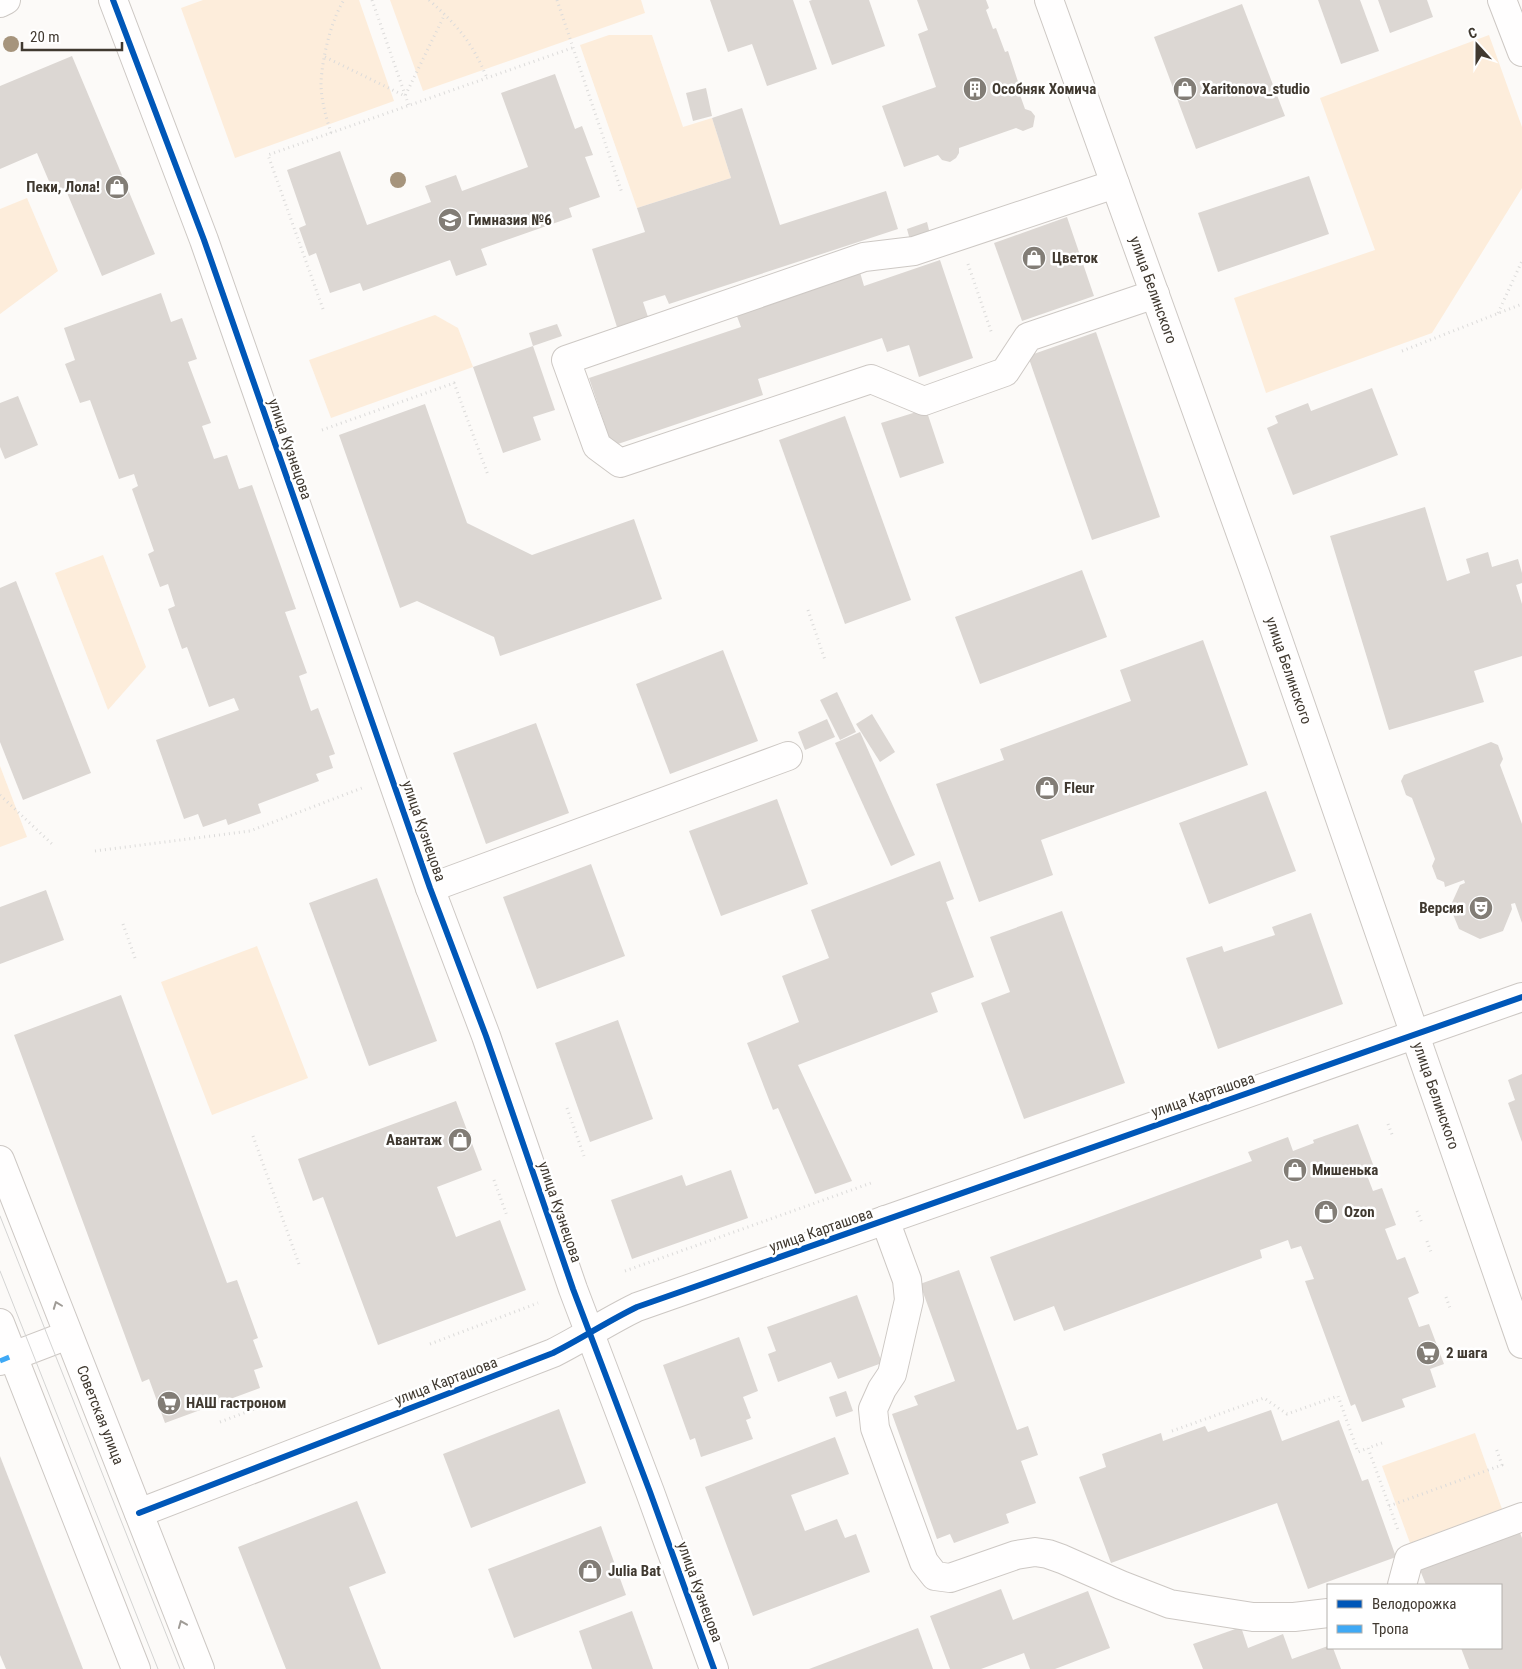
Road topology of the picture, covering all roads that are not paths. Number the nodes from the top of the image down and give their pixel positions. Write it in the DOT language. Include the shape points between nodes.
graph roads {
  1 [pos="6,0"];
  2 [pos="113,0"];
  3 [pos="1049,0"];
  4 [pos="1502,0"];
  5 [pos="0,3"];
  6 [pos="1522,52"];
  7 [pos="1115,184"];
  8 [pos="1155,294"];
  9 [pos="788,756"];
  10 [pos="430,888"];
  11 [pos="1522,997"];
  12 [pos="1415,1035"];
  13 [pos="0,1160"];
  14 [pos="885,1220"];
  15 [pos="0,1323"];
  16 [pos="589,1333"];
  17 [pos="68,1335"];
  18 [pos="1522,1344"];
  19 [pos="6,1359"];
  20 [pos="139,1513"];
  21 [pos="1522,1518"];
  22 [pos="1402,1584"];
  23 [pos="1327,1612"];
  24 [pos="136,1669"];
  25 [pos="200,1669"];
  26 [pos="714,1669"];
  1 -- 5 [label="street"];
  2 -- 10 [label="street, улица Кузнецова" via="207,249"];
  3 -- 7 [label="street, улица Белинского"];
  4 -- 6 [label="street"];
  7 -- 8 [label="street, улица Белинского"];
  7 -- 8 [label="street" via="914,251 864,257 566,360 597,446 620,464 870,379 924,400 1005,372 1028,336"];
  8 -- 12 [label="street, улица Белинского"];
  9 -- 10 [label="street"];
  10 -- 16 [label="street, улица Кузнецова" via="486,1036"];
  11 -- 12 [label="street, улица Карташова"];
  12 -- 14 [label="street, улица Карташова"];
  12 -- 18 [label="street, улица Белинского"];
  17 -- 13 [label="street, Советская улица, one-way"];
  14 -- 16 [label="street, улица Карташова" via="637,1307"];
  14 -- 23 [label="street" via="907,1280 909,1300 892,1374 872,1409 875,1428 924,1562 935,1576 950,1578 1034,1552 1062,1559 1170,1604 1253,1617 1294,1617"];
  15 -- 19 [label="street"];
  16 -- 20 [label="street, улица Карташова" via="552,1353"];
  16 -- 26 [label="street, улица Кузнецова"];
  17 -- 19 [label="street"];
  17 -- 20 [label="street, Советская улица"];
  19 -- 24 [label="street"];
  25 -- 20 [label="street, Советская улица, one-way"];
  21 -- 22 [label="street" via="1409,1559"];
}
